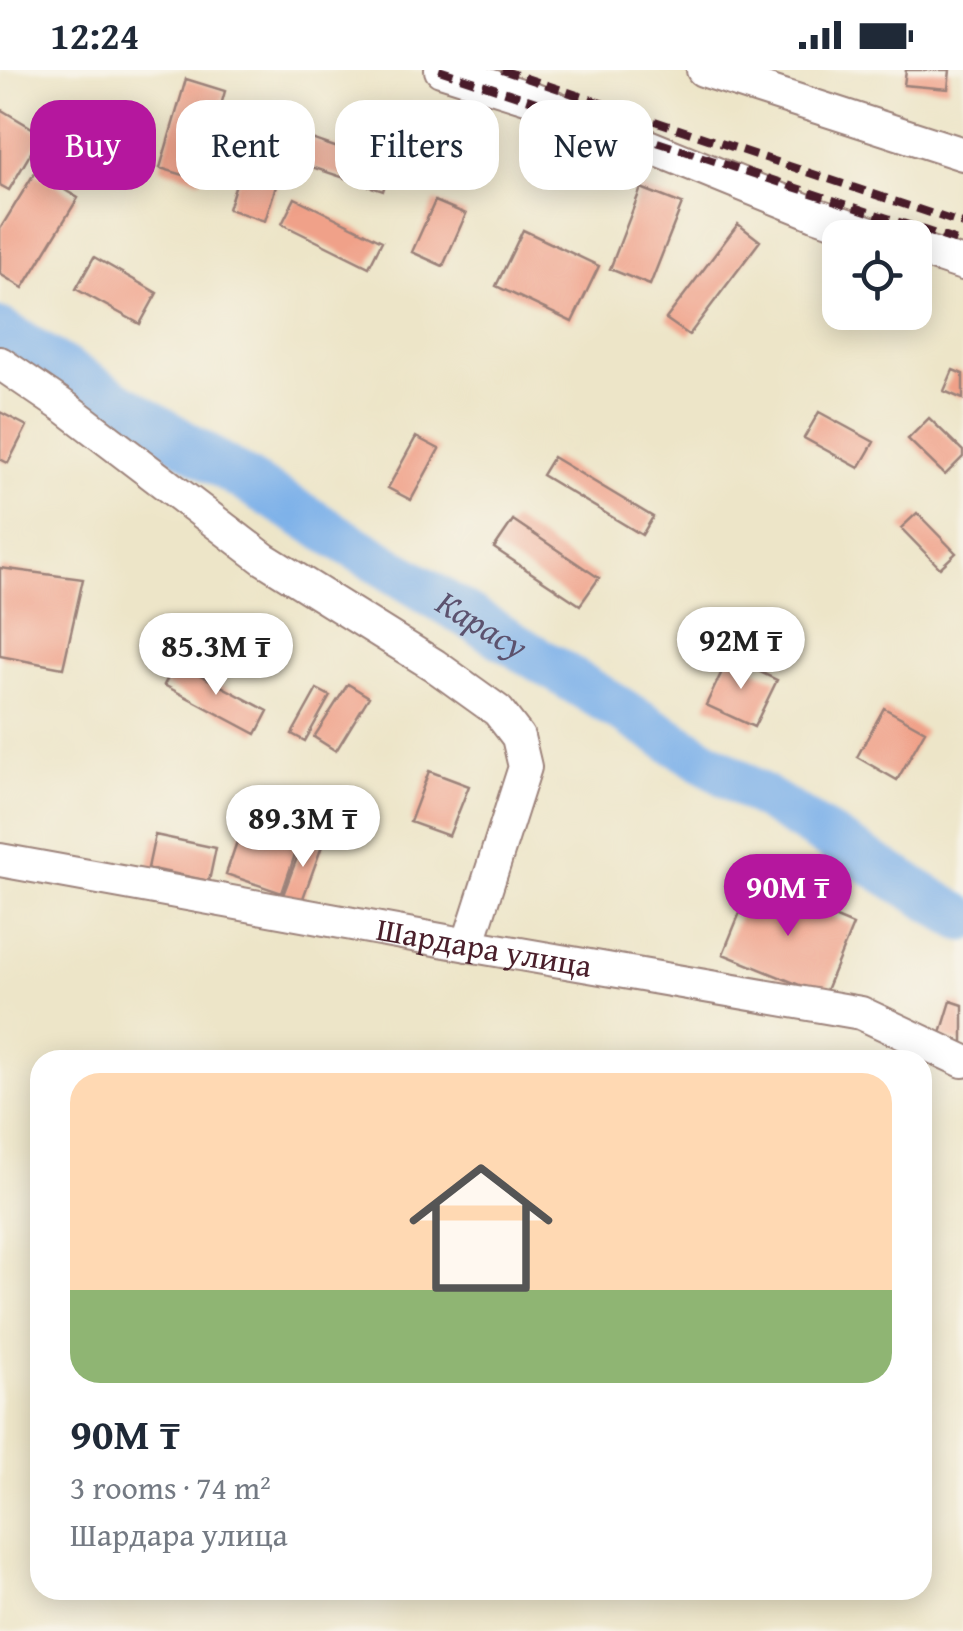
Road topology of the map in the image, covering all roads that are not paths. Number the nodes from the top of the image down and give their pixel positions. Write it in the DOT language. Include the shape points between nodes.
graph roads {
  1 [pos="441,70"];
  2 [pos="703,70"];
  3 [pos="963,154"];
  4 [pos="832,220"];
  5 [pos="932,254"];
  6 [pos="963,264"];
  7 [pos="0,364"];
  8 [pos="0,860"];
  9 [pos="468,945"];
  10 [pos="963,1061"];
  1 -- 4 [label="street" via="530,98"];
  2 -- 3 [label="street"];
  5 -- 6 [label="street"];
  7 -- 9 [label="street" via="264,558 498,711 518,737 525,767"];
  8 -- 9 [label="street, Шардара улица"];
  9 -- 10 [label="street, Шардара улица" via="862,1013"];
}
